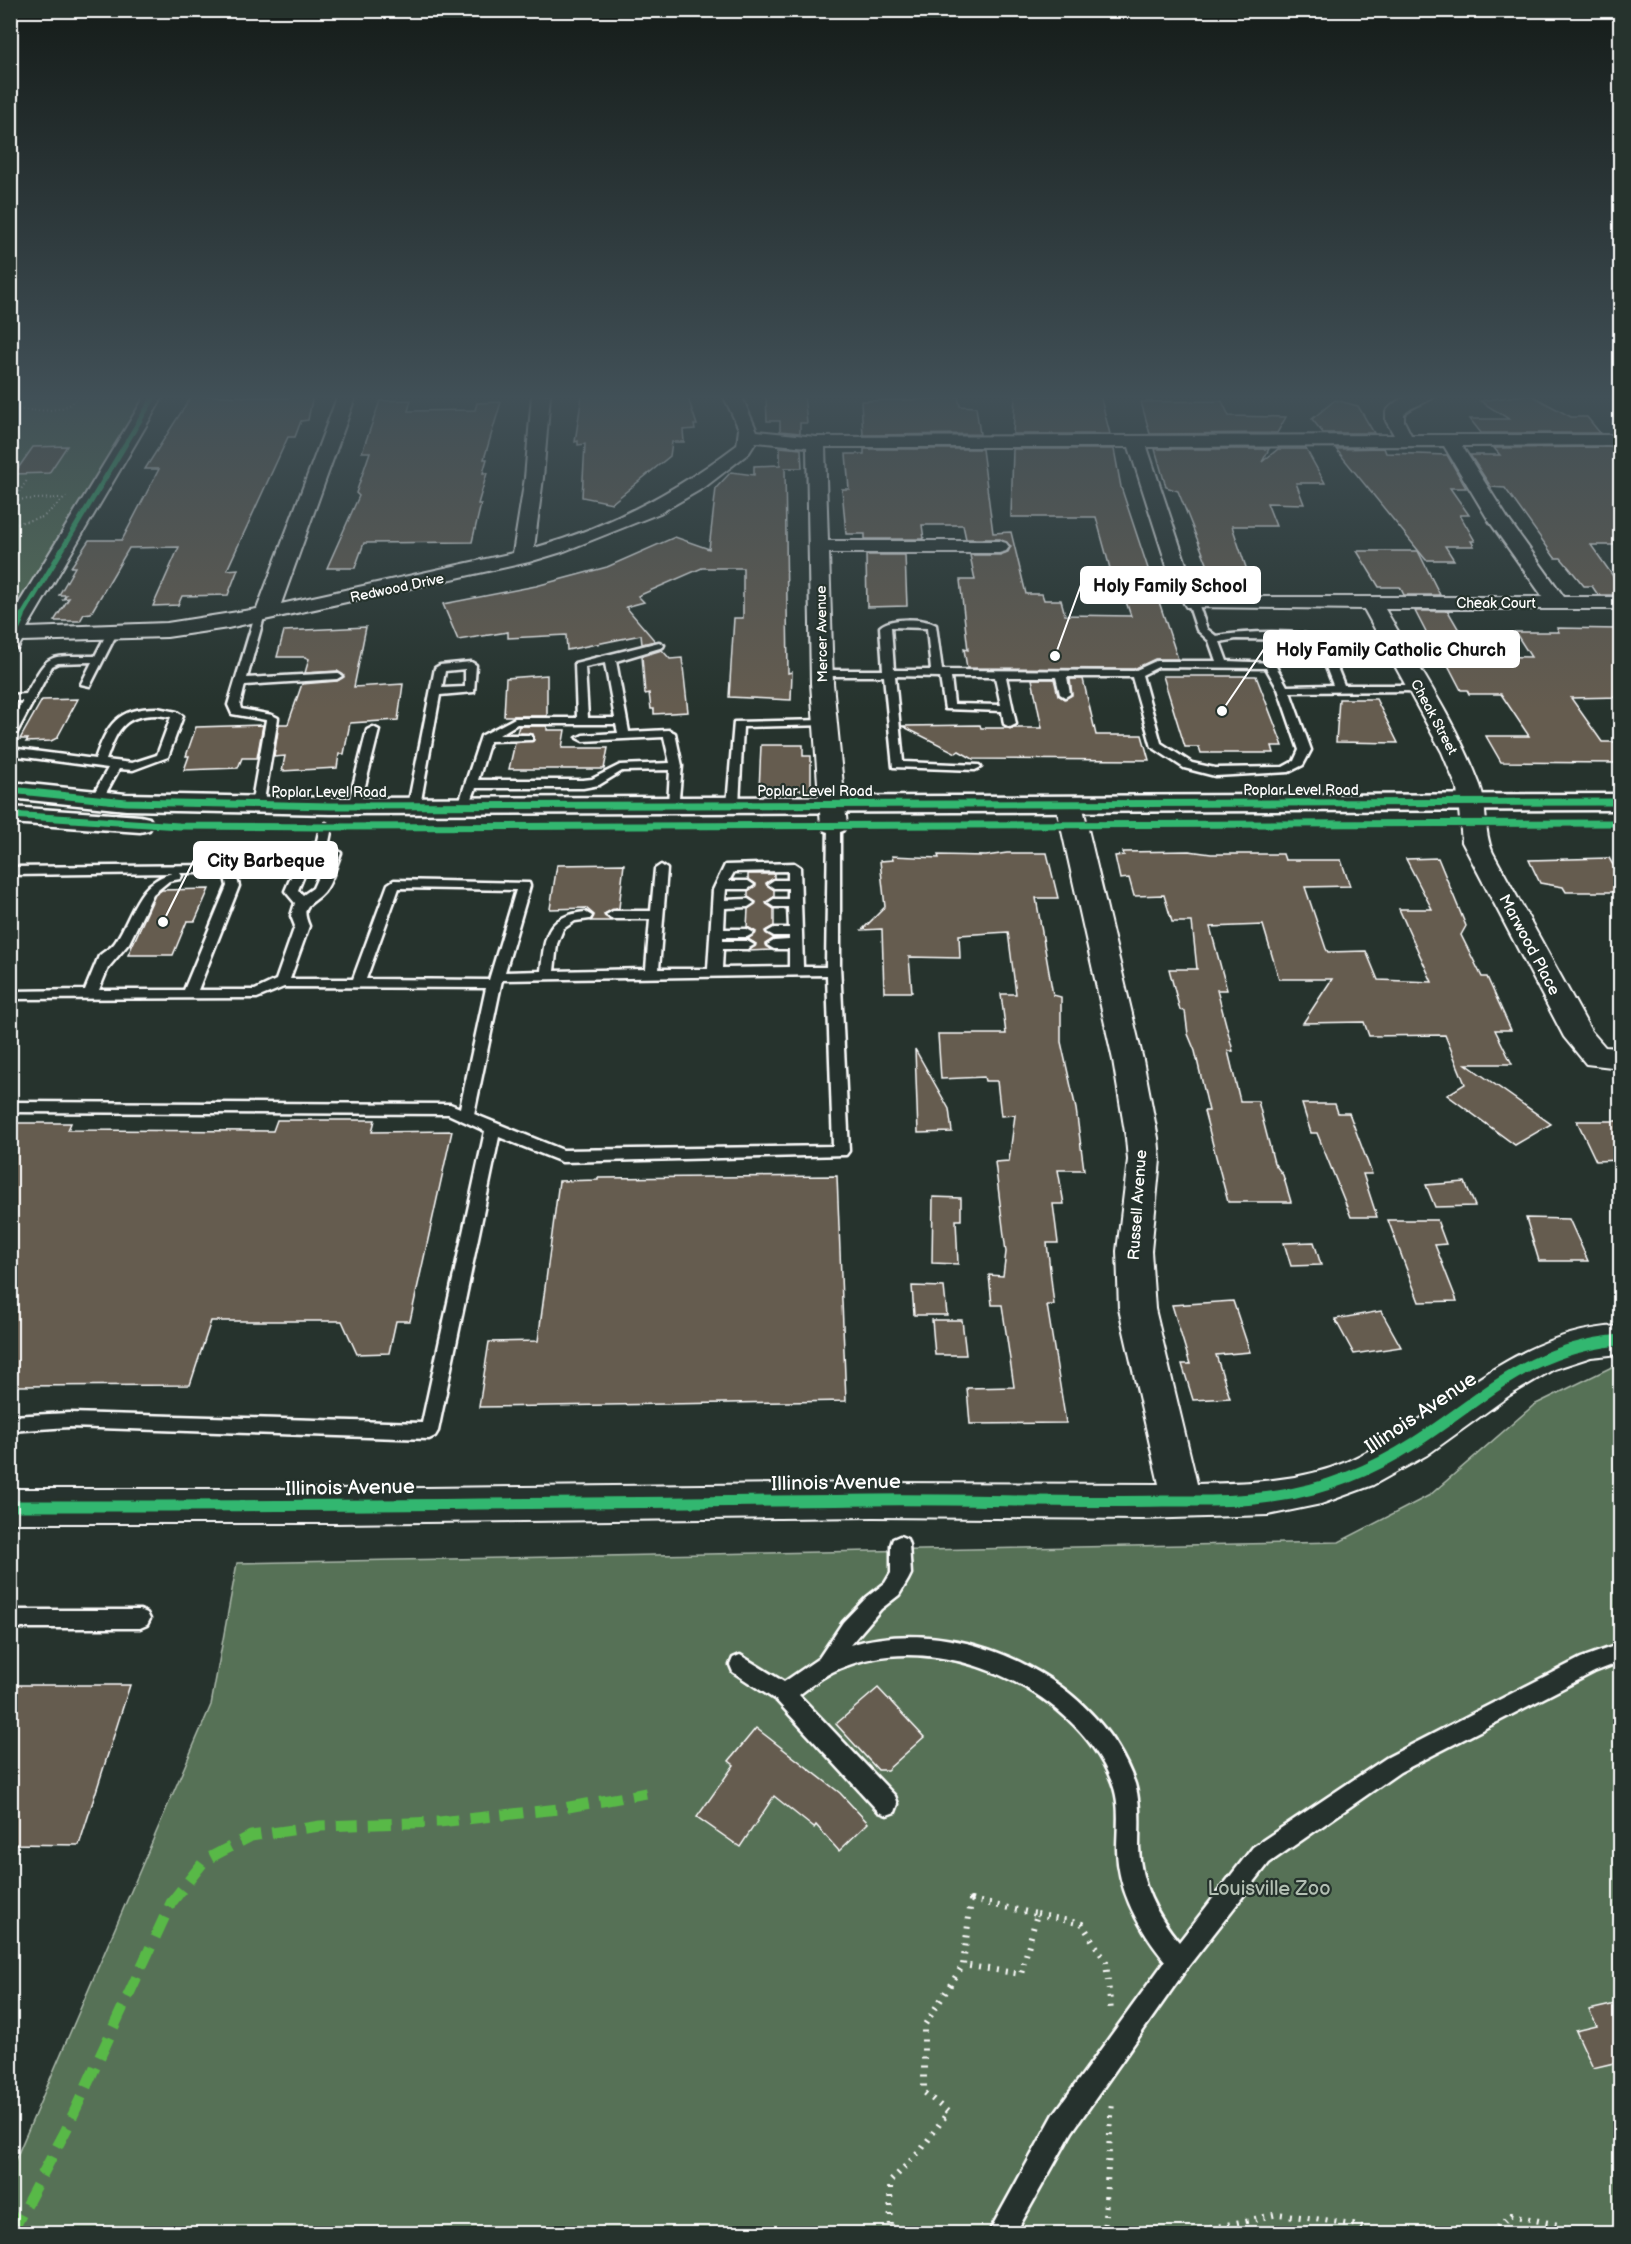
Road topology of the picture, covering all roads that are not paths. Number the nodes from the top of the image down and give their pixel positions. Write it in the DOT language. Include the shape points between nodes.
graph roads {
  1 [pos="94,500"];
  2 [pos="306,500"];
  3 [pos="531,500"];
  4 [pos="668,500"];
  5 [pos="818,500"];
  6 [pos="1155,500"];
  7 [pos="1486,500"];
  8 [pos="820,547"];
  9 [pos="999,547"];
  10 [pos="522,558"];
  11 [pos="1557,602"];
  12 [pos="1193,603"];
  13 [pos="1371,603"];
  14 [pos="1620,603"];
  15 [pos="262,616"];
  16 [pos="112,633"];
  17 [pos="11,638"];
  18 [pos="1214,640"];
  19 [pos="659,645"];
  20 [pos="99,659"];
  21 [pos="610,659"];
  22 [pos="1222,663"];
  23 [pos="822,672"];
  24 [pos="888,673"];
  25 [pos="941,673"];
  26 [pos="1000,674"];
  27 [pos="1061,674"];
  28 [pos="1136,675"];
  29 [pos="338,676"];
  30 [pos="240,682"];
  31 [pos="87,684"];
  32 [pos="1340,688"];
  33 [pos="1420,688"];
  34 [pos="1283,689"];
  35 [pos="435,692"];
  36 [pos="1065,694"];
  37 [pos="30,697"];
  38 [pos="10,698"];
  39 [pos="1007,708"];
  40 [pos="583,721"];
  41 [pos="621,721"];
  42 [pos="825,723"];
  43 [pos="1010,724"];
  44 [pos="373,730"];
  45 [pos="10,734"];
  46 [pos="624,736"];
  47 [pos="485,738"];
  48 [pos="528,738"];
  49 [pos="583,738"];
  50 [pos="10,751"];
  51 [pos="99,763"];
  52 [pos="115,765"];
  53 [pos="676,766"];
  54 [pos="975,767"];
  55 [pos="10,790"];
  56 [pos="468,795"];
  57 [pos="97,799"];
  58 [pos="1620,802"];
  59 [pos="674,805"];
  60 [pos="733,805"];
  61 [pos="257,806"];
  62 [pos="414,806"];
  63 [pos="1471,813"];
  64 [pos="10,815"];
  65 [pos="832,815"];
  66 [pos="1072,815"];
  67 [pos="334,821"];
  68 [pos="1620,823"];
  69 [pos="662,869"];
  70 [pos="10,871"];
  71 [pos="148,871"];
  72 [pos="748,879"];
  73 [pos="774,879"];
  74 [pos="794,879"];
  75 [pos="723,880"];
  76 [pos="233,886"];
  77 [pos="302,902"];
  78 [pos="748,903"];
  79 [pos="774,903"];
  80 [pos="795,903"];
  81 [pos="718,904"];
  82 [pos="613,915"];
  83 [pos="657,915"];
  84 [pos="585,916"];
  85 [pos="774,938"];
  86 [pos="796,938"];
  87 [pos="717,939"];
  88 [pos="747,939"];
  89 [pos="103,965"];
  90 [pos="796,971"];
  91 [pos="834,971"];
  92 [pos="715,973"];
  93 [pos="652,974"];
  94 [pos="547,975"];
  95 [pos="495,980"];
  96 [pos="282,983"];
  97 [pos="358,983"];
  98 [pos="189,994"];
  99 [pos="10,995"];
  100 [pos="90,995"];
  101 [pos="1620,1058"];
  102 [pos="10,1107"];
  103 [pos="466,1116"];
  104 [pos="493,1129"];
  105 [pos="1620,1340"];
  106 [pos="10,1424"];
  107 [pos="1182,1501"];
  108 [pos="10,1506"];
  109 [pos="900,1545"];
  110 [pos="10,1619"];
  111 [pos="140,1619"];
  112 [pos="1620,1653"];
  113 [pos="826,1664"];
  114 [pos="740,1665"];
  115 [pos="784,1694"];
  116 [pos="887,1804"];
  117 [pos="1179,1960"];
  118 [pos="1001,2234"];
  1 -- 17 [label="street"];
  2 -- 15 [label="street"];
  3 -- 10 [label="street"];
  4 -- 10 [label="street, Redwood Drive" via="608,529"];
  5 -- 8 [label="street, Mercer Avenue"];
  6 -- 12 [label="street" via="1182,582"];
  7 -- 11 [label="street"];
  8 -- 9 [label="street"];
  8 -- 23 [label="street, Mercer Avenue"];
  10 -- 15 [label="street, Redwood Drive"];
  11 -- 13 [label="street, Cheak Court"];
  11 -- 14 [label="street, Cheak Court"];
  12 -- 13 [label="street, Cheak Court"];
  12 -- 18 [label="lane" via="1202,630"];
  13 -- 33 [label="street, Cheak Street"];
  15 -- 16 [label="street, Redwood Drive" via="167,630"];
  15 -- 30 [label="lane"];
  16 -- 17 [label="street, Redwood Drive"];
  16 -- 20 [label="lane"];
  18 -- 22 [label="lane"];
  18 -- 32 [label="lane" via="1236,636 1318,639"];
  19 -- 21 [label="lane"];
  20 -- 31 [label="lane"];
  20 -- 37 [label="lane" via="56,660 48,664"];
  21 -- 40 [label="lane" via="579,665"];
  21 -- 41 [label="lane"];
  22 -- 28 [label="lane" via="1156,664"];
  22 -- 34 [label="lane" via="1270,665"];
  23 -- 24 [label="lane"];
  23 -- 42 [label="street, Mercer Avenue"];
  24 -- 25 [label="lane"];
  24 -- 25 [label="lane" via="885,627 927,624 932,627"];
  24 -- 54 [label="lane" via="897,765"];
  25 -- 26 [label="lane"];
  25 -- 39 [label="lane" via="949,707"];
  26 -- 27 [label="lane"];
  26 -- 39 [label="lane"];
  27 -- 28 [label="lane"];
  27 -- 36 [label="lane"];
  28 -- 34 [label="lane" via="1156,745 1188,766 1215,772 1285,770 1299,763 1305,750"];
  29 -- 30 [label="lane"];
  30 -- 61 [label="lane" via="236,712 272,718"];
  32 -- 33 [label="lane"];
  32 -- 34 [label="lane"];
  33 -- 63 [label="street, Cheak Street" via="1469,788"];
  35 -- 62 [label="lane"];
  37 -- 38 [label="lane"];
  37 -- 45 [label="lane"];
  39 -- 43 [label="lane"];
  40 -- 41 [label="lane"];
  40 -- 47 [label="lane" via="515,722"];
  41 -- 46 [label="lane"];
  42 -- 60 [label="lane" via="738,724"];
  42 -- 65 [label="street, Mercer Avenue"];
  44 -- 67 [label="lane"];
  46 -- 49 [label="lane"];
  46 -- 53 [label="lane" via="669,733"];
  47 -- 48 [label="lane"];
  47 -- 56 [label="lane"];
  50 -- 51 [label="lane"];
  51 -- 52 [label="lane"];
  51 -- 52 [label="lane" via="120,719 135,712 177,716 162,757 133,767"];
  52 -- 57 [label="lane"];
  53 -- 56 [label="lane" via="620,768 583,784"];
  53 -- 59 [label="lane"];
  55 -- 57 [label="main road, Poplar Level Road"];
  56 -- 59 [label="main road, Poplar Level Road"];
  56 -- 62 [label="main road, Poplar Level Road"];
  57 -- 61 [label="main road, Poplar Level Road"];
  58 -- 63 [label="main road, Poplar Level Road"];
  59 -- 60 [label="main road, Poplar Level Road"];
  60 -- 65 [label="main road, Poplar Level Road"];
  61 -- 67 [label="main road, Poplar Level Road"];
  62 -- 67 [label="main road, Poplar Level Road"];
  63 -- 66 [label="main road, Poplar Level Road"];
  63 -- 68 [label="main road, Poplar Level Road"];
  63 -- 101 [label="street, Marwood Place" via="1480,853 1579,1037 1597,1057"];
  64 -- 67 [label="main road, Poplar Level Road" via="179,826"];
  65 -- 66 [label="main road, Poplar Level Road"];
  65 -- 67 [label="main road, Poplar Level Road"];
  65 -- 91 [label="lane"];
  66 -- 107 [label="street, Russell Avenue" via="1142,1138 1144,1160 1134,1282"];
  67 -- 77 [label="lane" via="335,853 319,890"];
  67 -- 77 [label="lane" via="309,851 291,891"];
  69 -- 83 [label="lane"];
  70 -- 71 [label="lane"];
  71 -- 76 [label="lane" via="219,869 231,874"];
  71 -- 89 [label="lane"];
  72 -- 75 [label="lane"];
  73 -- 74 [label="lane"];
  74 -- 75 [label="lane" via="794,867 750,867 729,868"];
  74 -- 80 [label="lane"];
  75 -- 81 [label="lane"];
  76 -- 89 [label="lane" via="221,876 172,876 158,880 122,942"];
  76 -- 98 [label="lane"];
  77 -- 96 [label="lane" via="298,916 302,926"];
  78 -- 81 [label="lane"];
  79 -- 80 [label="lane"];
  80 -- 86 [label="lane"];
  81 -- 87 [label="lane"];
  82 -- 83 [label="lane"];
  83 -- 93 [label="lane"];
  84 -- 94 [label="lane" via="567,918 553,932"];
  85 -- 86 [label="lane"];
  86 -- 90 [label="lane"];
  87 -- 88 [label="lane"];
  87 -- 92 [label="lane"];
  89 -- 100 [label="lane"];
  90 -- 91 [label="lane"];
  90 -- 92 [label="lane"];
  91 -- 104 [label="lane" via="841,1151 562,1156"];
  92 -- 93 [label="lane"];
  93 -- 94 [label="lane"];
  94 -- 95 [label="lane"];
  95 -- 97 [label="lane"];
  95 -- 97 [label="lane" via="524,886 394,884"];
  95 -- 103 [label="lane"];
  96 -- 97 [label="lane"];
  96 -- 98 [label="lane" via="257,994"];
  98 -- 100 [label="lane"];
  99 -- 100 [label="lane"];
  102 -- 103 [label="lane" via="450,1108"];
  103 -- 104 [label="lane"];
  104 -- 106 [label="lane" via="429,1431 69,1420"];
  105 -- 107 [label="street, Illinois Avenue" via="1585,1342 1543,1355 1512,1372 1429,1434 1357,1475 1286,1496"];
  107 -- 108 [label="street, Illinois Avenue"];
  109 -- 113 [label="lane" via="902,1574 892,1589 850,1629"];
  110 -- 111 [label="lane"];
  112 -- 117 [label="lane" via="1588,1665 1393,1765 1261,1855"];
  113 -- 115 [label="lane"];
  113 -- 117 [label="lane" via="870,1650 907,1645 954,1651 1004,1667 1046,1688 1106,1745 1122,1777 1131,1819 1129,1860 1136,1897 1151,1928"];
  114 -- 115 [label="lane"];
  115 -- 116 [label="lane"];
  117 -- 118 [label="lane" via="1063,2123"];
}
